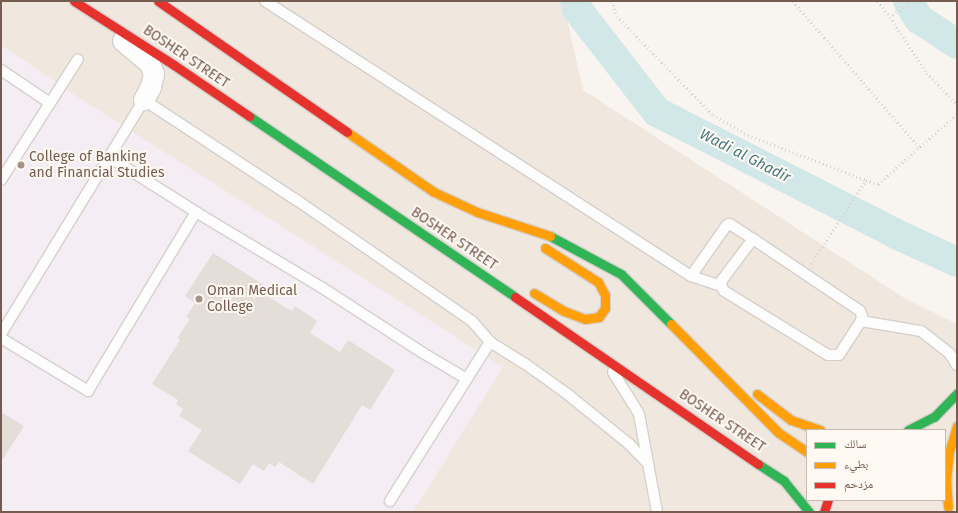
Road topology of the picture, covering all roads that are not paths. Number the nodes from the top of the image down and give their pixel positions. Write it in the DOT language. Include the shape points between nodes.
graph roads {
  1 [pos="74,1"];
  2 [pos="158,1"];
  3 [pos="264,1"];
  4 [pos="78,59"];
  5 [pos="1,70"];
  6 [pos="144,100"];
  7 [pos="50,103"];
  8 [pos="109,157"];
  9 [pos="340,179"];
  10 [pos="1,180"];
  11 [pos="434,192"];
  12 [pos="196,212"];
  13 [pos="436,232"];
  14 [pos="753,239"];
  15 [pos="691,276"];
  16 [pos="721,286"];
  17 [pos="528,289"];
  18 [pos="861,321"];
  19 [pos="674,326"];
  20 [pos="1,334"];
  21 [pos="1,338"];
  22 [pos="490,342"];
  23 [pos="605,358"];
  24 [pos="957,366"];
  25 [pos="467,379"];
  26 [pos="957,393"];
  27 [pos="957,403"];
  28 [pos="946,418"];
  29 [pos="957,426"];
  30 [pos="817,429"];
  31 [pos="910,429"];
  32 [pos="806,451"];
  33 [pos="648,464"];
  34 [pos="390,501"];
  35 [pos="828,501"];
  36 [pos="947,506"];
  37 [pos="657,512"];
  38 [pos="809,512"];
  39 [pos="824,512"];
  1 -- 6 [label="street" via="150,64 154,74"];
  1 -- 9 [label="main road, BOSHER STREET" via="174,65"];
  2 -- 11 [label="main road, BOSHER STREET"];
  3 -- 15 [label="lane"];
  4 -- 7 [label="lane"];
  5 -- 7 [label="lane"];
  6 -- 8 [label="lane"];
  6 -- 22 [label="lane" via="298,201 472,321"];
  7 -- 10 [label="lane"];
  8 -- 12 [label="lane"];
  8 -- 20 [label="lane"];
  9 -- 13 [label="main road"];
  9 -- 23 [label="main road, BOSHER STREET"];
  11 -- 17 [label="main road" via="533,241 598,282 605,295 605,308 599,317 585,319 564,311"];
  11 -- 19 [label="main road, BOSHER STREET" via="477,212 558,239 621,274"];
  12 -- 21 [label="lane" via="88,391"];
  12 -- 25 [label="lane"];
  14 -- 15 [label="lane" via="729,224"];
  14 -- 16 [label="lane" via="722,280"];
  14 -- 18 [label="lane" via="860,311"];
  15 -- 16 [label="lane"];
  16 -- 18 [label="lane" via="724,291 832,357 838,355"];
  18 -- 24 [label="lane" via="921,331 950,354"];
  19 -- 30 [label="main road" via="791,420"];
  19 -- 32 [label="main road, BOSHER STREET" via="779,433"];
  22 -- 25 [label="lane"];
  22 -- 33 [label="lane" via="566,393 629,444"];
  23 -- 33 [label="lane" via="639,414"];
  23 -- 38 [label="main road, BOSHER STREET" via="784,481"];
  25 -- 34 [label="lane"];
  26 -- 31 [label="main road" via="934,417"];
  27 -- 28 [label="main road"];
  29 -- 36 [label="main road" via="949,452"];
  33 -- 37 [label="lane"];
  35 -- 39 [label="main road"];
}
